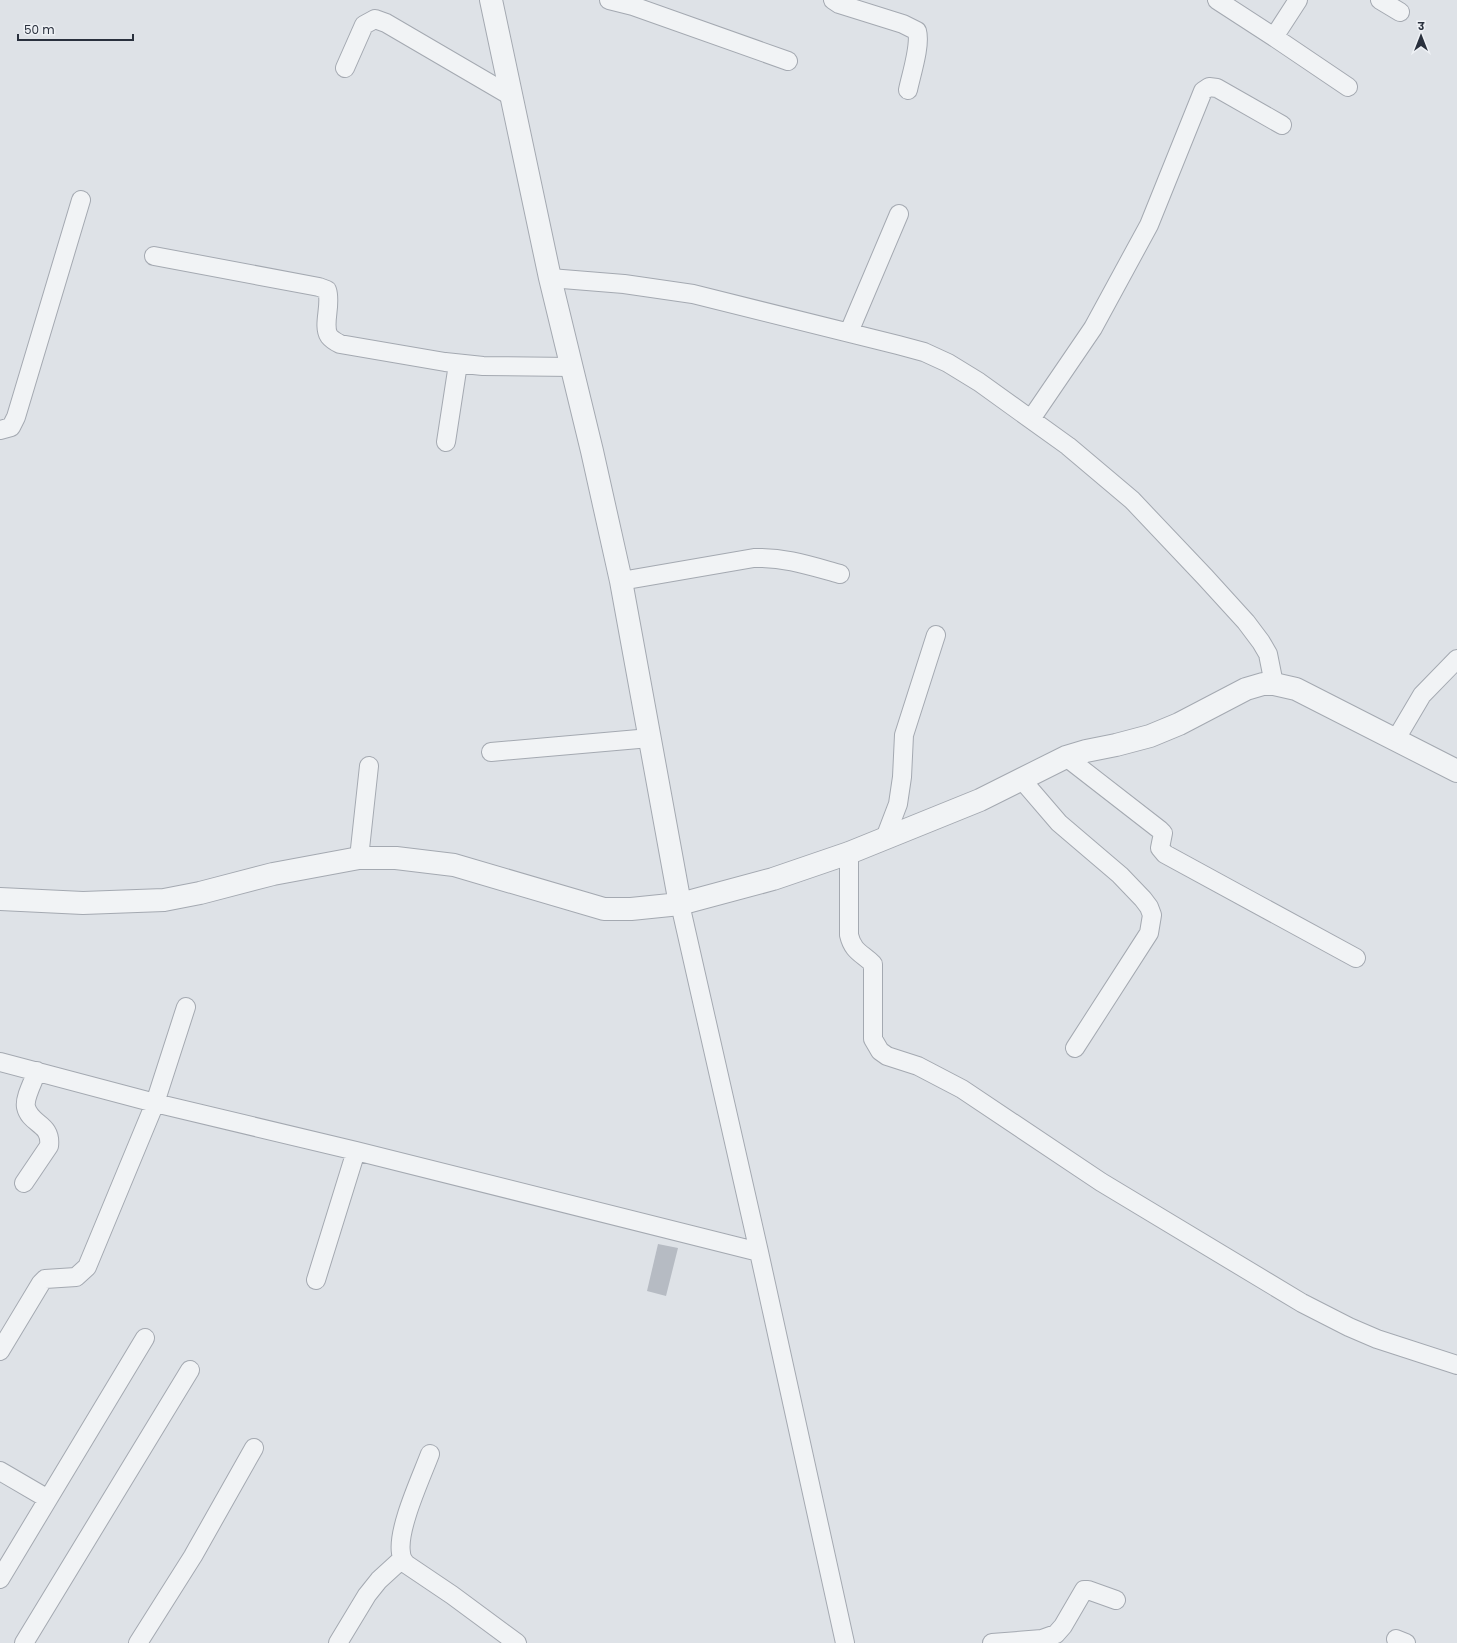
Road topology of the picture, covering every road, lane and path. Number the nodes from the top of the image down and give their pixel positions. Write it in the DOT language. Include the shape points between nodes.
graph roads {
  1 [pos="492,0"];
  2 [pos="609,0"];
  3 [pos="833,0"];
  4 [pos="1216,0"];
  5 [pos="1298,0"];
  6 [pos="1380,0"];
  7 [pos="1400,12"];
  8 [pos="1274,37"];
  9 [pos="788,61"];
  10 [pos="345,68"];
  11 [pos="1348,87"];
  12 [pos="908,90"];
  13 [pos="511,96"];
  14 [pos="1282,125"];
  15 [pos="81,200"];
  16 [pos="899,214"];
  17 [pos="154,256"];
  18 [pos="550,278"];
  19 [pos="849,332"];
  20 [pos="458,364"];
  21 [pos="572,367"];
  22 [pos="1031,419"];
  23 [pos="0,430"];
  24 [pos="446,442"];
  25 [pos="840,574"];
  26 [pos="621,581"];
  27 [pos="936,635"];
  28 [pos="1457,659"];
  29 [pos="1274,684"];
  30 [pos="650,738"];
  31 [pos="1396,739"];
  32 [pos="491,752"];
  33 [pos="1066,757"];
  34 [pos="370,766"];
  35 [pos="1457,771"];
  36 [pos="1022,780"];
  37 [pos="885,838"];
  38 [pos="849,853"];
  39 [pos="359,858"];
  40 [pos="0,899"];
  41 [pos="680,904"];
  42 [pos="1356,958"];
  43 [pos="186,1007"];
  44 [pos="1075,1048"];
  45 [pos="0,1062"];
  46 [pos="37,1071"];
  47 [pos="155,1103"];
  48 [pos="356,1151"];
  49 [pos="24,1183"];
  50 [pos="759,1252"];
  51 [pos="316,1280"];
  52 [pos="145,1338"];
  53 [pos="0,1352"];
  54 [pos="1457,1365"];
  55 [pos="190,1370"];
  56 [pos="254,1448"];
  57 [pos="430,1454"];
  58 [pos="0,1471"];
  59 [pos="48,1499"];
  60 [pos="402,1559"];
  61 [pos="0,1579"];
  62 [pos="1116,1600"];
  63 [pos="24,1643"];
  64 [pos="138,1643"];
  65 [pos="338,1643"];
  66 [pos="517,1643"];
  67 [pos="845,1643"];
  68 [pos="992,1643"];
  1 -- 13 [label="street"];
  2 -- 9 [label="street" via="633,6"];
  3 -- 12 [label="street" via="917,31 917,46"];
  4 -- 8 [label="street"];
  5 -- 8 [label="street"];
  6 -- 7 [label="street"];
  8 -- 11 [label="street"];
  10 -- 13 [label="street" via="364,25 375,19 381,20"];
  13 -- 18 [label="street"];
  14 -- 22 [label="street" via="1217,88 1209,87 1203,91 1142,239 1093,328"];
  15 -- 23 [label="street" via="16,417 11,427"];
  16 -- 19 [label="street"];
  17 -- 20 [label="street" via="319,287 327,290 330,297 327,331 330,338 340,344"];
  18 -- 19 [label="street" via="624,284 693,294"];
  18 -- 21 [label="street"];
  19 -- 22 [label="street" via="924,352 948,363"];
  20 -- 21 [label="street"];
  20 -- 24 [label="street"];
  21 -- 26 [label="street"];
  22 -- 29 [label="street" via="1068,446 1132,500 1231,604 1268,654"];
  25 -- 26 [label="street" via="772,557"];
  26 -- 30 [label="street"];
  27 -- 37 [label="street" via="904,734 898,804"];
  28 -- 31 [label="street" via="1422,695"];
  29 -- 31 [label="street" via="1296,689"];
  29 -- 33 [label="street" via="1246,689 1150,736"];
  30 -- 32 [label="street"];
  30 -- 41 [label="street"];
  31 -- 35 [label="street"];
  33 -- 36 [label="street"];
  33 -- 42 [label="street" via="1160,830 1163,833 1160,848 1165,854"];
  34 -- 39 [label="street"];
  36 -- 37 [label="street" via="980,800"];
  36 -- 44 [label="street" via="1059,823 1120,875 1143,899 1152,915 1149,933"];
  37 -- 38 [label="street"];
  38 -- 41 [label="street" via="773,879"];
  38 -- 54 [label="street" via="849,935 856,951 873,964 873,1039 880,1051 887,1056 918,1066 962,1089 1101,1182 1302,1303 1370,1336"];
  39 -- 40 [label="street" via="273,874 164,900 83,903"];
  39 -- 41 [label="street" via="396,858 454,865 604,909"];
  41 -- 50 [label="street"];
  43 -- 47 [label="street"];
  45 -- 46 [label="street"];
  46 -- 47 [label="street"];
  46 -- 49 [label="street" via="26,1100 26,1108 50,1139 49,1146"];
  47 -- 48 [label="street"];
  47 -- 53 [label="street" via="87,1267 76,1277 45,1279"];
  48 -- 50 [label="street"];
  48 -- 51 [label="street"];
  50 -- 67 [label="street"];
  52 -- 59 [label="street"];
  55 -- 63 [label="street"];
  56 -- 64 [label="street" via="193,1556"];
  57 -- 60 [label="street" via="406,1517 400,1551"];
  58 -- 59 [label="street"];
  59 -- 61 [label="street"];
  60 -- 65 [label="street" via="367,1595"];
  60 -- 66 [label="street"];
  62 -- 68 [label="street" via="1084,1590 1056,1634 1042,1639"];
}
